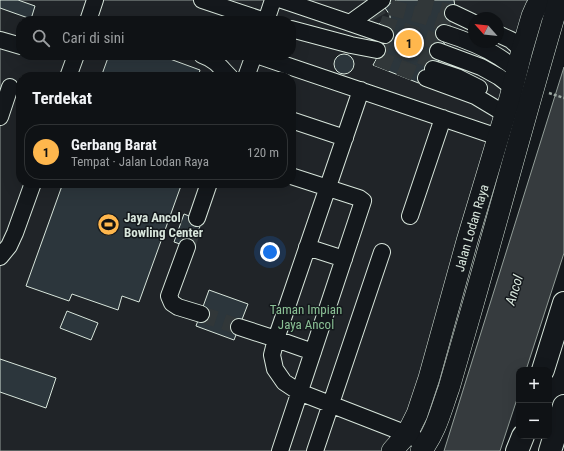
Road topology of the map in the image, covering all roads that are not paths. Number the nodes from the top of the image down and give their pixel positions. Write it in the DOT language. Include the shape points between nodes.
graph roads {
  1 [pos="95,0"];
  2 [pos="202,0"];
  3 [pos="273,0"];
  4 [pos="316,0"];
  5 [pos="382,0"];
  6 [pos="541,0"];
  7 [pos="559,0"];
  8 [pos="288,2"];
  9 [pos="90,16"];
  10 [pos="250,16"];
  11 [pos="267,16"];
  12 [pos="350,23"];
  13 [pos="468,27"];
  14 [pos="296,30"];
  15 [pos="468,36"];
  16 [pos="504,37"];
  17 [pos="0,40"];
  18 [pos="16,45"];
  19 [pos="441,47"];
  20 [pos="499,48"];
  21 [pos="74,60"];
  22 [pos="213,60"];
  23 [pos="253,60"];
  24 [pos="270,60"];
  25 [pos="70,72"];
  26 [pos="225,72"];
  27 [pos="248,72"];
  28 [pos="513,83"];
  29 [pos="10,87"];
  30 [pos="361,90"];
  31 [pos="0,117"];
  32 [pos="443,118"];
  33 [pos="296,122"];
  34 [pos="498,137"];
  35 [pos="345,138"];
  36 [pos="296,178"];
  37 [pos="31,188"];
  38 [pos="207,188"];
  39 [pos="328,188"];
  40 [pos="410,216"];
  41 [pos="196,218"];
  42 [pos="187,246"];
  43 [pos="307,247"];
  44 [pos="382,252"];
  45 [pos="0,256"];
  46 [pos="344,259"];
  47 [pos="564,303"];
  48 [pos="201,314"];
  49 [pos="239,327"];
  50 [pos="276,339"];
  51 [pos="313,352"];
  52 [pos="544,367"];
  53 [pos="299,392"];
  54 [pos="331,404"];
  55 [pos="564,406"];
  56 [pos="564,419"];
  57 [pos="407,434"];
  58 [pos="521,439"];
  59 [pos="423,448"];
  60 [pos="280,451"];
  61 [pos="315,451"];
  62 [pos="392,451"];
  63 [pos="517,451"];
  64 [pos="550,451"];
  65 [pos="554,451"];
  1 -- 9 [label="street"];
  2 -- 10 [label="street"];
  3 -- 11 [label="street"];
  4 -- 8 [label="street"];
  5 -- 12 [label="street"];
  6 -- 28 [label="main road, Jalan Lodan Raya" via="532,16"];
  7 -- 59 [label="main road, Jalan Lodan Raya" via="461,348 437,425"];
  8 -- 12 [label="street"];
  12 -- 14 [label="street" via="379,42 351,45"];
  13 -- 19 [label="street"];
  15 -- 19 [label="street"];
  16 -- 28 [label="street" via="511,40"];
  17 -- 18 [label="street"];
  19 -- 28 [label="street"];
  19 -- 28 [label="street" via="476,96"];
  20 -- 28 [label="street"];
  21 -- 25 [label="street"];
  22 -- 26 [label="street"];
  23 -- 27 [label="street"];
  24 -- 30 [label="street"];
  28 -- 34 [label="main road, Jalan Lodan Raya"];
  29 -- 31 [label="street"];
  30 -- 32 [label="street"];
  30 -- 35 [label="street"];
  32 -- 34 [label="street"];
  32 -- 40 [label="street"];
  33 -- 35 [label="street"];
  34 -- 57 [label="main road, Jalan Lodan Raya" via="429,378"];
  35 -- 39 [label="street"];
  36 -- 39 [label="street"];
  37 -- 45 [label="street" via="15,234"];
  38 -- 41 [label="street"];
  39 -- 43 [label="street"];
  39 -- 46 [label="street" via="363,201"];
  42 -- 48 [label="street" via="170,296 172,303 178,307"];
  43 -- 46 [label="street"];
  43 -- 50 [label="street"];
  44 -- 54 [label="street"];
  46 -- 51 [label="street"];
  47 -- 52 [label="highway"];
  49 -- 50 [label="street"];
  50 -- 51 [label="street"];
  50 -- 53 [label="street" via="272,355 275,369 284,382"];
  51 -- 53 [label="street"];
  53 -- 54 [label="street"];
  53 -- 60 [label="street"];
  54 -- 57 [label="street"];
  54 -- 61 [label="street"];
  55 -- 64 [label="highway"];
  56 -- 65 [label="highway"];
  57 -- 59 [label="street"];
  57 -- 62 [label="main road, Jalan Lodan Raya"];
  58 -- 63 [label="highway"];
}
